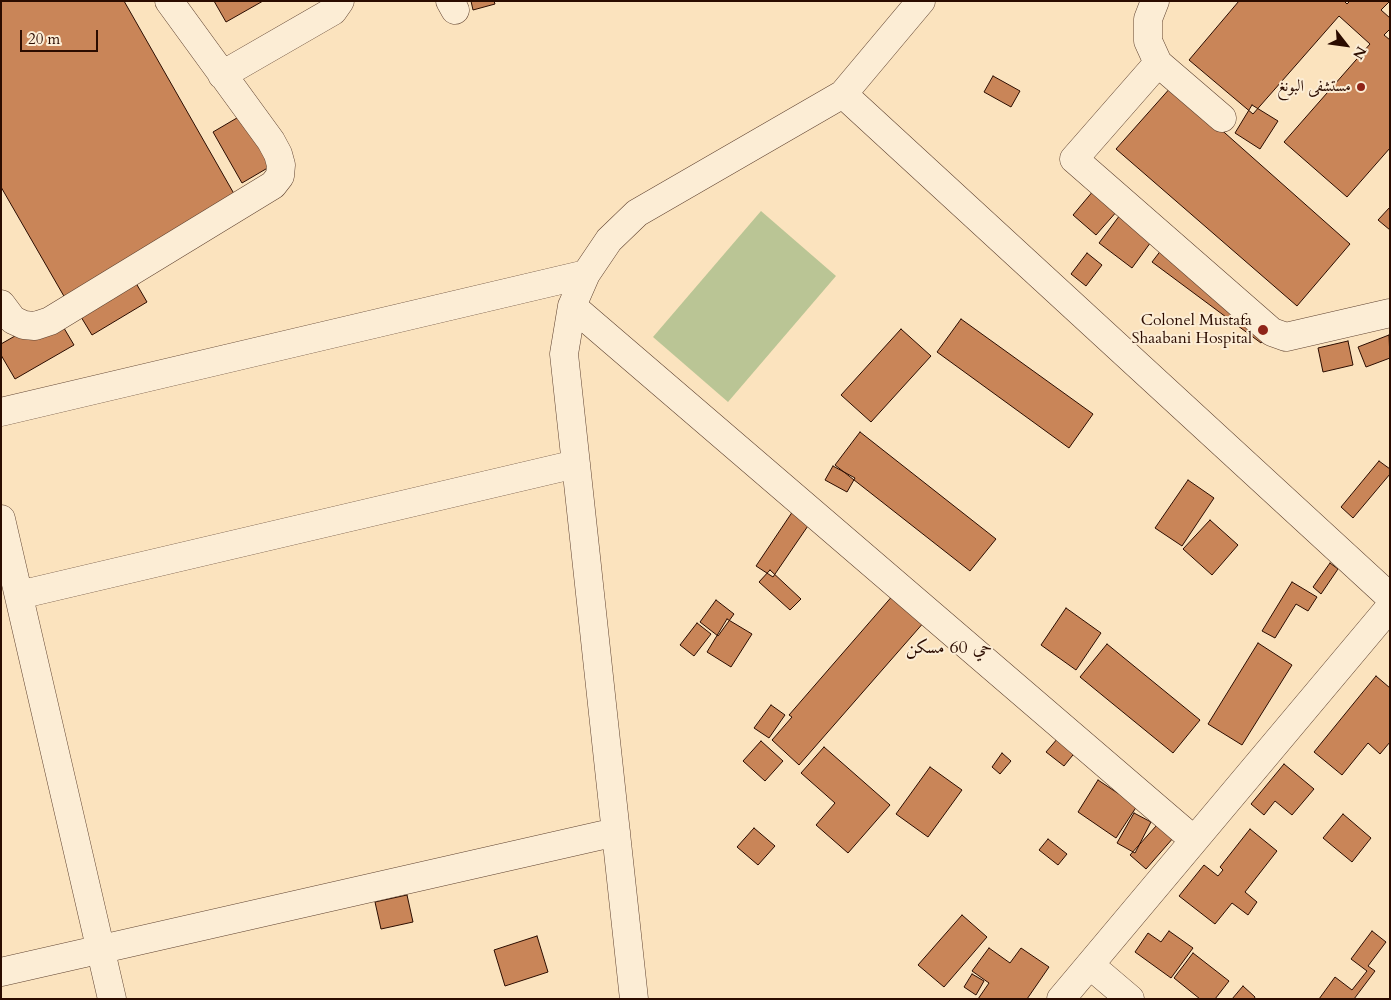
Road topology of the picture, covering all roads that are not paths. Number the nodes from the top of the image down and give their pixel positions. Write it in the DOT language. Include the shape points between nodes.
graph roads {
  1 [pos="169,1"];
  2 [pos="340,1"];
  3 [pos="921,1"];
  4 [pos="1155,1"];
  5 [pos="1158,63"];
  6 [pos="222,75"];
  7 [pos="843,94"];
  8 [pos="1222,118"];
  9 [pos="586,274"];
  10 [pos="1,304"];
  11 [pos="572,306"];
  12 [pos="1390,313"];
  13 [pos="1,412"];
  14 [pos="576,464"];
  15 [pos="1,519"];
  16 [pos="19,595"];
  17 [pos="1390,597"];
  18 [pos="1390,607"];
  19 [pos="616,832"];
  20 [pos="1194,840"];
  21 [pos="101,950"];
  22 [pos="1090,964"];
  23 [pos="1,972"];
  24 [pos="112,999"];
  25 [pos="634,999"];
  26 [pos="1061,999"];
  27 [pos="1130,999"];
  1 -- 6 [label="street"];
  2 -- 6 [label="street" via="333,11"];
  3 -- 7 [label="street"];
  4 -- 5 [label="street" via="1148,19 1148,41"];
  5 -- 8 [label="street"];
  5 -- 12 [label="street" via="1074,159 1272,332 1286,337"];
  6 -- 10 [label="street" via="272,141 281,165 280,176 274,185 50,322 24,325 13,320"];
  7 -- 9 [label="street" via="637,213 610,240"];
  7 -- 17 [label="street"];
  9 -- 11 [label="street"];
  9 -- 13 [label="street"];
  11 -- 14 [label="street" via="564,354"];
  11 -- 20 [label="street"];
  14 -- 16 [label="street"];
  14 -- 19 [label="street"];
  15 -- 16 [label="street"];
  16 -- 21 [label="street"];
  18 -- 20 [label="street"];
  19 -- 21 [label="street"];
  19 -- 25 [label="street"];
  20 -- 22 [label="street"];
  21 -- 23 [label="street"];
  21 -- 24 [label="street"];
  22 -- 26 [label="street"];
  22 -- 27 [label="street"];
}
